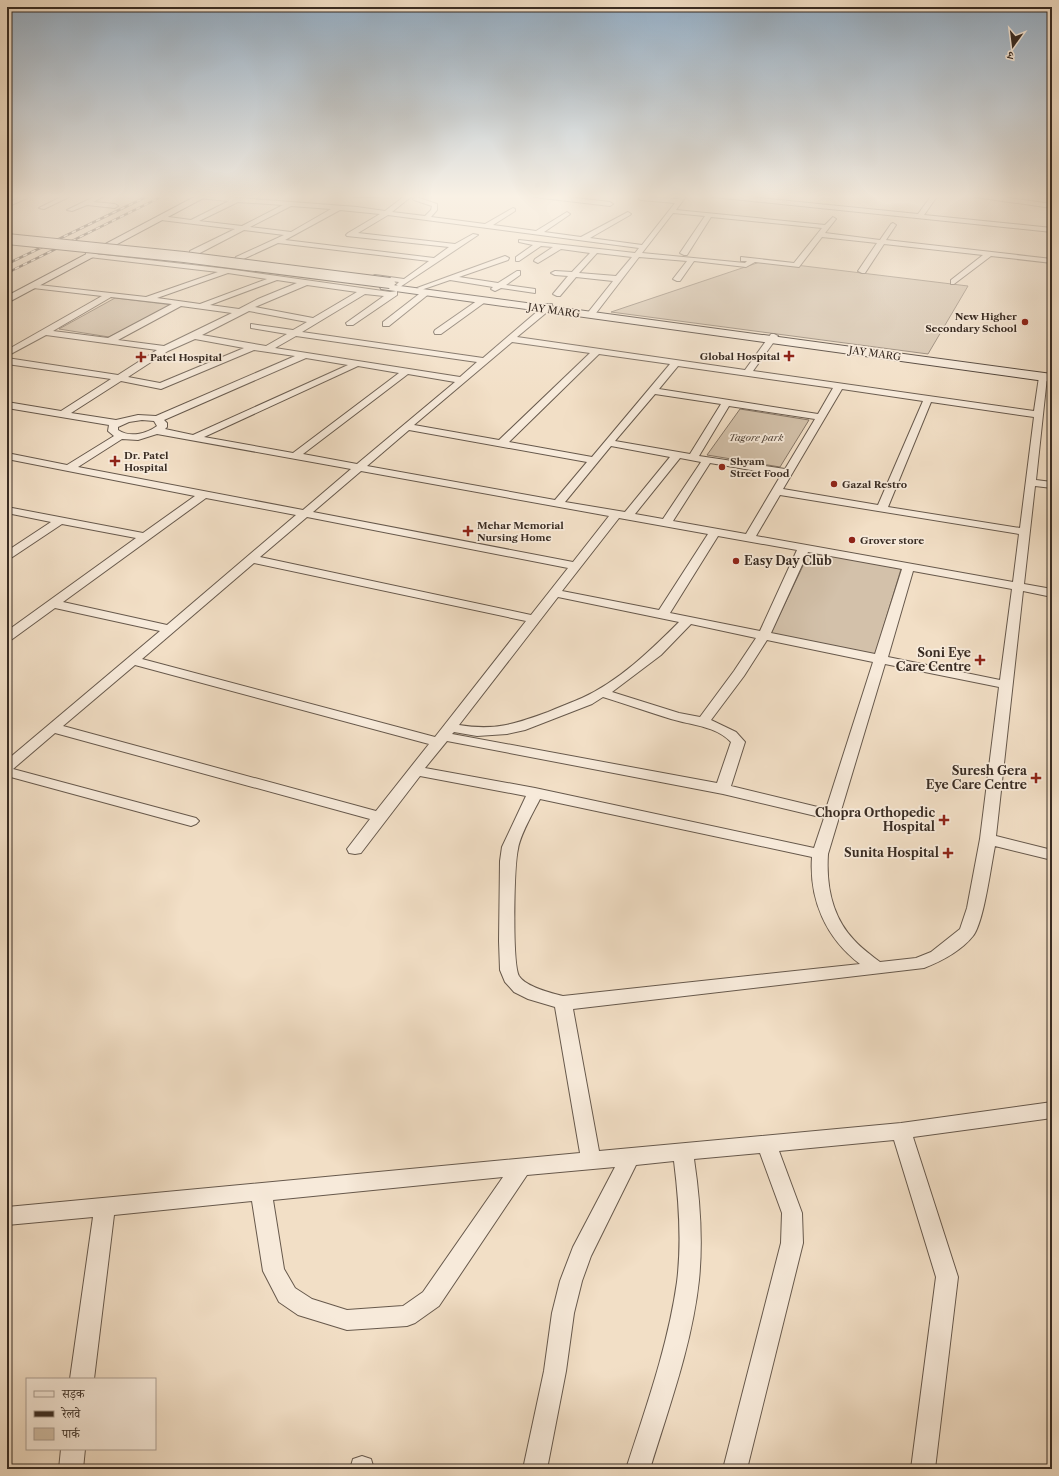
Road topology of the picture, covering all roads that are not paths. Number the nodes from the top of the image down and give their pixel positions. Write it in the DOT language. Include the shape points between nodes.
graph roads {
  1 [pos="73,264"];
  2 [pos="166,264"];
  3 [pos="212,264"];
  4 [pos="232,264"];
  5 [pos="267,264"];
  6 [pos="429,264"];
  7 [pos="488,264"];
  8 [pos="584,264"];
  9 [pos="630,264"];
  10 [pos="689,264"];
  11 [pos="736,264"];
  12 [pos="748,264"];
  13 [pos="787,264"];
  14 [pos="797,264"];
  15 [pos="867,264"];
  16 [pos="977,264"];
  17 [pos="228,271"];
  18 [pos="862,271"];
  19 [pos="518,273"];
  20 [pos="555,273"];
  21 [pos="574,275"];
  22 [pos="447,278"];
  23 [pos="276,279"];
  24 [pos="619,279"];
  25 [pos="678,279"];
  26 [pos="306,282"];
  27 [pos="954,282"];
  28 [pos="33,286"];
  29 [pos="500,286"];
  30 [pos="395,287"];
  31 [pos="423,290"];
  32 [pos="364,291"];
  33 [pos="532,291"];
  34 [pos="558,294"];
  35 [pos="110,295"];
  36 [pos="484,298"];
  37 [pos="145,299"];
  38 [pos="7,300"];
  39 [pos="261,301"];
  40 [pos="180,303"];
  41 [pos="276,304"];
  42 [pos="201,306"];
  43 [pos="548,307"];
  44 [pos="244,310"];
  45 [pos="591,313"];
  46 [pos="315,321"];
  47 [pos="350,323"];
  48 [pos="386,324"];
  49 [pos="254,326"];
  50 [pos="45,332"];
  51 [pos="438,332"];
  52 [pos="294,333"];
  53 [pos="194,336"];
  54 [pos="773,337"];
  55 [pos="511,339"];
  56 [pos="109,342"];
  57 [pos="253,347"];
  58 [pos="164,349"];
  59 [pos="266,350"];
  60 [pos="597,351"];
  61 [pos="7,353"];
  62 [pos="303,356"];
  63 [pos="7,361"];
  64 [pos="485,361"];
  65 [pos="676,363"];
  66 [pos="356,364"];
  67 [pos="405,372"];
  68 [pos="747,373"];
  69 [pos="1049,376"];
  70 [pos="121,378"];
  71 [pos="462,380"];
  72 [pos="840,386"];
  73 [pos="652,391"];
  74 [pos="928,399"];
  75 [pos="727,402"];
  76 [pos="7,405"];
  77 [pos="63,414"];
  78 [pos="1039,415"];
  79 [pos="821,417"];
  80 [pos="157,419"];
  81 [pos="117,423"];
  82 [pos="407,427"];
  83 [pos="157,431"];
  84 [pos="120,436"];
  85 [pos="193,438"];
  86 [pos="608,443"];
  87 [pos="502,444"];
  88 [pos="677,455"];
  89 [pos="7,456"];
  90 [pos="295,456"];
  91 [pos="693,458"];
  92 [pos="594,460"];
  93 [pos="707,460"];
  94 [pos="69,468"];
  95 [pos="359,468"];
  96 [pos="788,473"];
  97 [pos="1031,482"];
  98 [pos="1052,485"];
  99 [pos="777,491"];
  100 [pos="204,494"];
  101 [pos="557,504"];
  102 [pos="882,509"];
  103 [pos="7,510"];
  104 [pos="305,514"];
  105 [pos="622,515"];
  106 [pos="61,520"];
  107 [pos="666,523"];
  108 [pos="715,532"];
  109 [pos="1025,532"];
  110 [pos="146,536"];
  111 [pos="749,538"];
  112 [pos="804,548"];
  113 [pos="7,556"];
  114 [pos="252,559"];
  115 [pos="576,566"];
  116 [pos="909,567"];
  117 [pos="1018,587"];
  118 [pos="555,593"];
  119 [pos="1052,593"];
  120 [pos="54,604"];
  121 [pos="662,615"];
  122 [pos="534,620"];
  123 [pos="688,620"];
  124 [pos="170,629"];
  125 [pos="764,635"];
  126 [pos="7,637"];
  127 [pos="881,658"];
  128 [pos="133,660"];
  129 [pos="1007,685"];
  130 [pos="603,693"];
  131 [pos="703,722"];
  132 [pos="53,728"];
  133 [pos="444,735"];
  134 [pos="7,767"];
  135 [pos="416,771"];
  136 [pos="7,772"];
  137 [pos="723,789"];
  138 [pos="535,793"];
  139 [pos="832,815"];
  140 [pos="380,817"];
  141 [pos="191,821"];
  142 [pos="988,839"];
  143 [pos="355,849"];
  144 [pos="820,854"];
  145 [pos="1052,855"];
  146 [pos="876,968"];
  147 [pos="563,1003"];
  148 [pos="1052,1110"];
  149 [pos="901,1130"];
  150 [pos="766,1143"];
  151 [pos="683,1151"];
  152 [pos="630,1157"];
  153 [pos="591,1160"];
  154 [pos="521,1167"];
  155 [pos="261,1192"];
  156 [pos="105,1207"];
  157 [pos="7,1216"];
  158 [pos="82,1378"];
  159 [pos="73,1450"];
  160 [pos="71,1469"];
  161 [pos="535,1469"];
  162 [pos="638,1469"];
  163 [pos="735,1469"];
  164 [pos="923,1469"];
  1 -- 28 [label="main road"];
  2 -- 17 [label="street"];
  3 -- 30 [label="main road, JAY MARG"];
  4 -- 30 [label="main road, JAY MARG, bridge"];
  5 -- 30 [label="street"];
  6 -- 30 [label="street"];
  7 -- 22 [label="street"];
  8 -- 21 [label="street"];
  9 -- 24 [label="street"];
  10 -- 25 [label="street"];
  11 -- 12 [label="street"];
  13 -- 14 [label="street"];
  15 -- 18 [label="street"];
  16 -- 27 [label="street"];
  17 -- 23 [label="street"];
  17 -- 37 [label="street"];
  19 -- 29 [label="street"];
  20 -- 21 [label="street"];
  21 -- 24 [label="street"];
  21 -- 34 [label="street"];
  22 -- 29 [label="street"];
  22 -- 31 [label="street"];
  23 -- 26 [label="street"];
  23 -- 42 [label="street"];
  24 -- 45 [label="street"];
  26 -- 32 [label="street"];
  26 -- 39 [label="street"];
  28 -- 35 [label="street"];
  28 -- 38 [label="main road"];
  29 -- 33 [label="street"];
  29 -- 36 [label="street"];
  30 -- 31 [label="main road, JAY MARG"];
  30 -- 32 [label="street"];
  30 -- 47 [label="street"];
  31 -- 36 [label="main road, JAY MARG"];
  31 -- 48 [label="street"];
  32 -- 46 [label="street"];
  35 -- 37 [label="street"];
  35 -- 50 [label="street"];
  36 -- 43 [label="main road, JAY MARG"];
  36 -- 51 [label="street"];
  37 -- 40 [label="street"];
  39 -- 41 [label="street"];
  39 -- 44 [label="street"];
  40 -- 42 [label="street"];
  40 -- 56 [label="street"];
  42 -- 44 [label="street"];
  43 -- 45 [label="main road, JAY MARG"];
  43 -- 55 [label="street"];
  44 -- 46 [label="street"];
  44 -- 53 [label="street"];
  45 -- 54 [label="main road, JAY MARG"];
  46 -- 52 [label="street"];
  49 -- 52 [label="street"];
  50 -- 56 [label="street"];
  50 -- 61 [label="street"];
  52 -- 59 [label="street"];
  52 -- 64 [label="street"];
  53 -- 57 [label="street"];
  53 -- 58 [label="street"];
  54 -- 68 [label="street"];
  54 -- 69 [label="main road, JAY MARG"];
  55 -- 60 [label="street"];
  55 -- 64 [label="street"];
  56 -- 58 [label="street"];
  57 -- 59 [label="street"];
  57 -- 70 [label="street" via="161,386"];
  58 -- 70 [label="street"];
  59 -- 62 [label="street"];
  60 -- 65 [label="street"];
  60 -- 87 [label="street"];
  62 -- 66 [label="street"];
  62 -- 80 [label="street"];
  63 -- 70 [label="street"];
  64 -- 71 [label="street"];
  65 -- 68 [label="street"];
  65 -- 73 [label="street"];
  66 -- 67 [label="street"];
  66 -- 85 [label="street"];
  67 -- 71 [label="street"];
  67 -- 90 [label="street"];
  68 -- 72 [label="street"];
  69 -- 78 [label="street"];
  70 -- 77 [label="street"];
  71 -- 82 [label="street"];
  72 -- 74 [label="street"];
  72 -- 79 [label="street"];
  73 -- 75 [label="street"];
  73 -- 86 [label="street"];
  74 -- 78 [label="street"];
  74 -- 102 [label="street"];
  75 -- 79 [label="street"];
  75 -- 91 [label="street"];
  76 -- 77 [label="street"];
  77 -- 81 [label="street"];
  78 -- 97 [label="street"];
  79 -- 96 [label="street"];
  80 -- 81 [label="street" via="132,418"];
  80 -- 83 [label="street" via="162,423 162,427"];
  81 -- 84 [label="street" via="112,429"];
  82 -- 87 [label="street"];
  82 -- 95 [label="street"];
  83 -- 84 [label="street" via="144,436"];
  83 -- 85 [label="street"];
  84 -- 94 [label="street"];
  85 -- 90 [label="street"];
  86 -- 88 [label="street"];
  86 -- 92 [label="street"];
  87 -- 92 [label="street"];
  88 -- 91 [label="street"];
  88 -- 105 [label="street"];
  89 -- 94 [label="street"];
  90 -- 95 [label="street"];
  91 -- 93 [label="street"];
  92 -- 101 [label="street"];
  93 -- 96 [label="street"];
  93 -- 107 [label="street"];
  94 -- 100 [label="street"];
  95 -- 101 [label="street"];
  95 -- 104 [label="street"];
  96 -- 99 [label="street"];
  97 -- 98 [label="street"];
  97 -- 109 [label="street"];
  99 -- 102 [label="street"];
  99 -- 111 [label="street"];
  100 -- 104 [label="street"];
  100 -- 110 [label="street"];
  101 -- 105 [label="street"];
  102 -- 109 [label="street"];
  103 -- 106 [label="street"];
  104 -- 114 [label="street"];
  104 -- 115 [label="street"];
  105 -- 107 [label="street"];
  105 -- 115 [label="street"];
  106 -- 110 [label="street"];
  106 -- 113 [label="street"];
  107 -- 108 [label="street"];
  108 -- 111 [label="street"];
  108 -- 121 [label="street"];
  109 -- 117 [label="street"];
  110 -- 120 [label="street"];
  111 -- 112 [label="street"];
  112 -- 116 [label="street"];
  112 -- 125 [label="street"];
  114 -- 122 [label="street"];
  114 -- 124 [label="street"];
  115 -- 118 [label="street"];
  116 -- 117 [label="street"];
  116 -- 127 [label="street"];
  117 -- 119 [label="street"];
  117 -- 129 [label="street"];
  118 -- 121 [label="street"];
  118 -- 122 [label="street"];
  120 -- 124 [label="street"];
  120 -- 126 [label="street"];
  121 -- 123 [label="street"];
  122 -- 133 [label="street"];
  123 -- 125 [label="street"];
  123 -- 130 [label="street" via="656,652"];
  124 -- 128 [label="street"];
  125 -- 127 [label="street"];
  125 -- 131 [label="street" via="740,673"];
  127 -- 129 [label="street"];
  127 -- 139 [label="street"];
  128 -- 132 [label="street"];
  128 -- 133 [label="street"];
  129 -- 142 [label="street"];
  130 -- 131 [label="street"];
  130 -- 133 [label="street" via="520,727"];
  131 -- 137 [label="street" via="732,735 738,742"];
  132 -- 134 [label="street"];
  132 -- 140 [label="street"];
  133 -- 135 [label="street"];
  133 -- 137 [label="street"];
  135 -- 138 [label="street"];
  135 -- 140 [label="street"];
  136 -- 141 [label="street"];
  137 -- 139 [label="street"];
  138 -- 144 [label="street"];
  138 -- 147 [label="street" via="510,846 508,957 511,978 524,989 540,997"];
  139 -- 144 [label="street"];
  140 -- 143 [label="street"];
  142 -- 145 [label="street"];
  142 -- 146 [label="street" via="975,908 967,932 937,956 918,964"];
  144 -- 146 [label="street" via="821,892 835,927 844,941"];
  146 -- 147 [label="street"];
  147 -- 153 [label="street"];
  148 -- 149 [label="street"];
  149 -- 150 [label="street"];
  149 -- 164 [label="street" via="947,1277"];
  150 -- 151 [label="street"];
  150 -- 163 [label="street" via="792,1213 792,1243"];
  151 -- 152 [label="street"];
  151 -- 162 [label="street" via="690,1209 688,1280 681,1324 668,1376"];
  152 -- 153 [label="street"];
  152 -- 161 [label="street" via="581,1254 571,1281"];
  153 -- 154 [label="street"];
  154 -- 155 [label="street"];
  154 -- 155 [label="street" via="431,1299 407,1316 347,1320 306,1308 287,1295 274,1270"];
  155 -- 156 [label="street"];
  156 -- 157 [label="street"];
  156 -- 158 [label="street"];
  159 -- 160 [label="street"];
}
